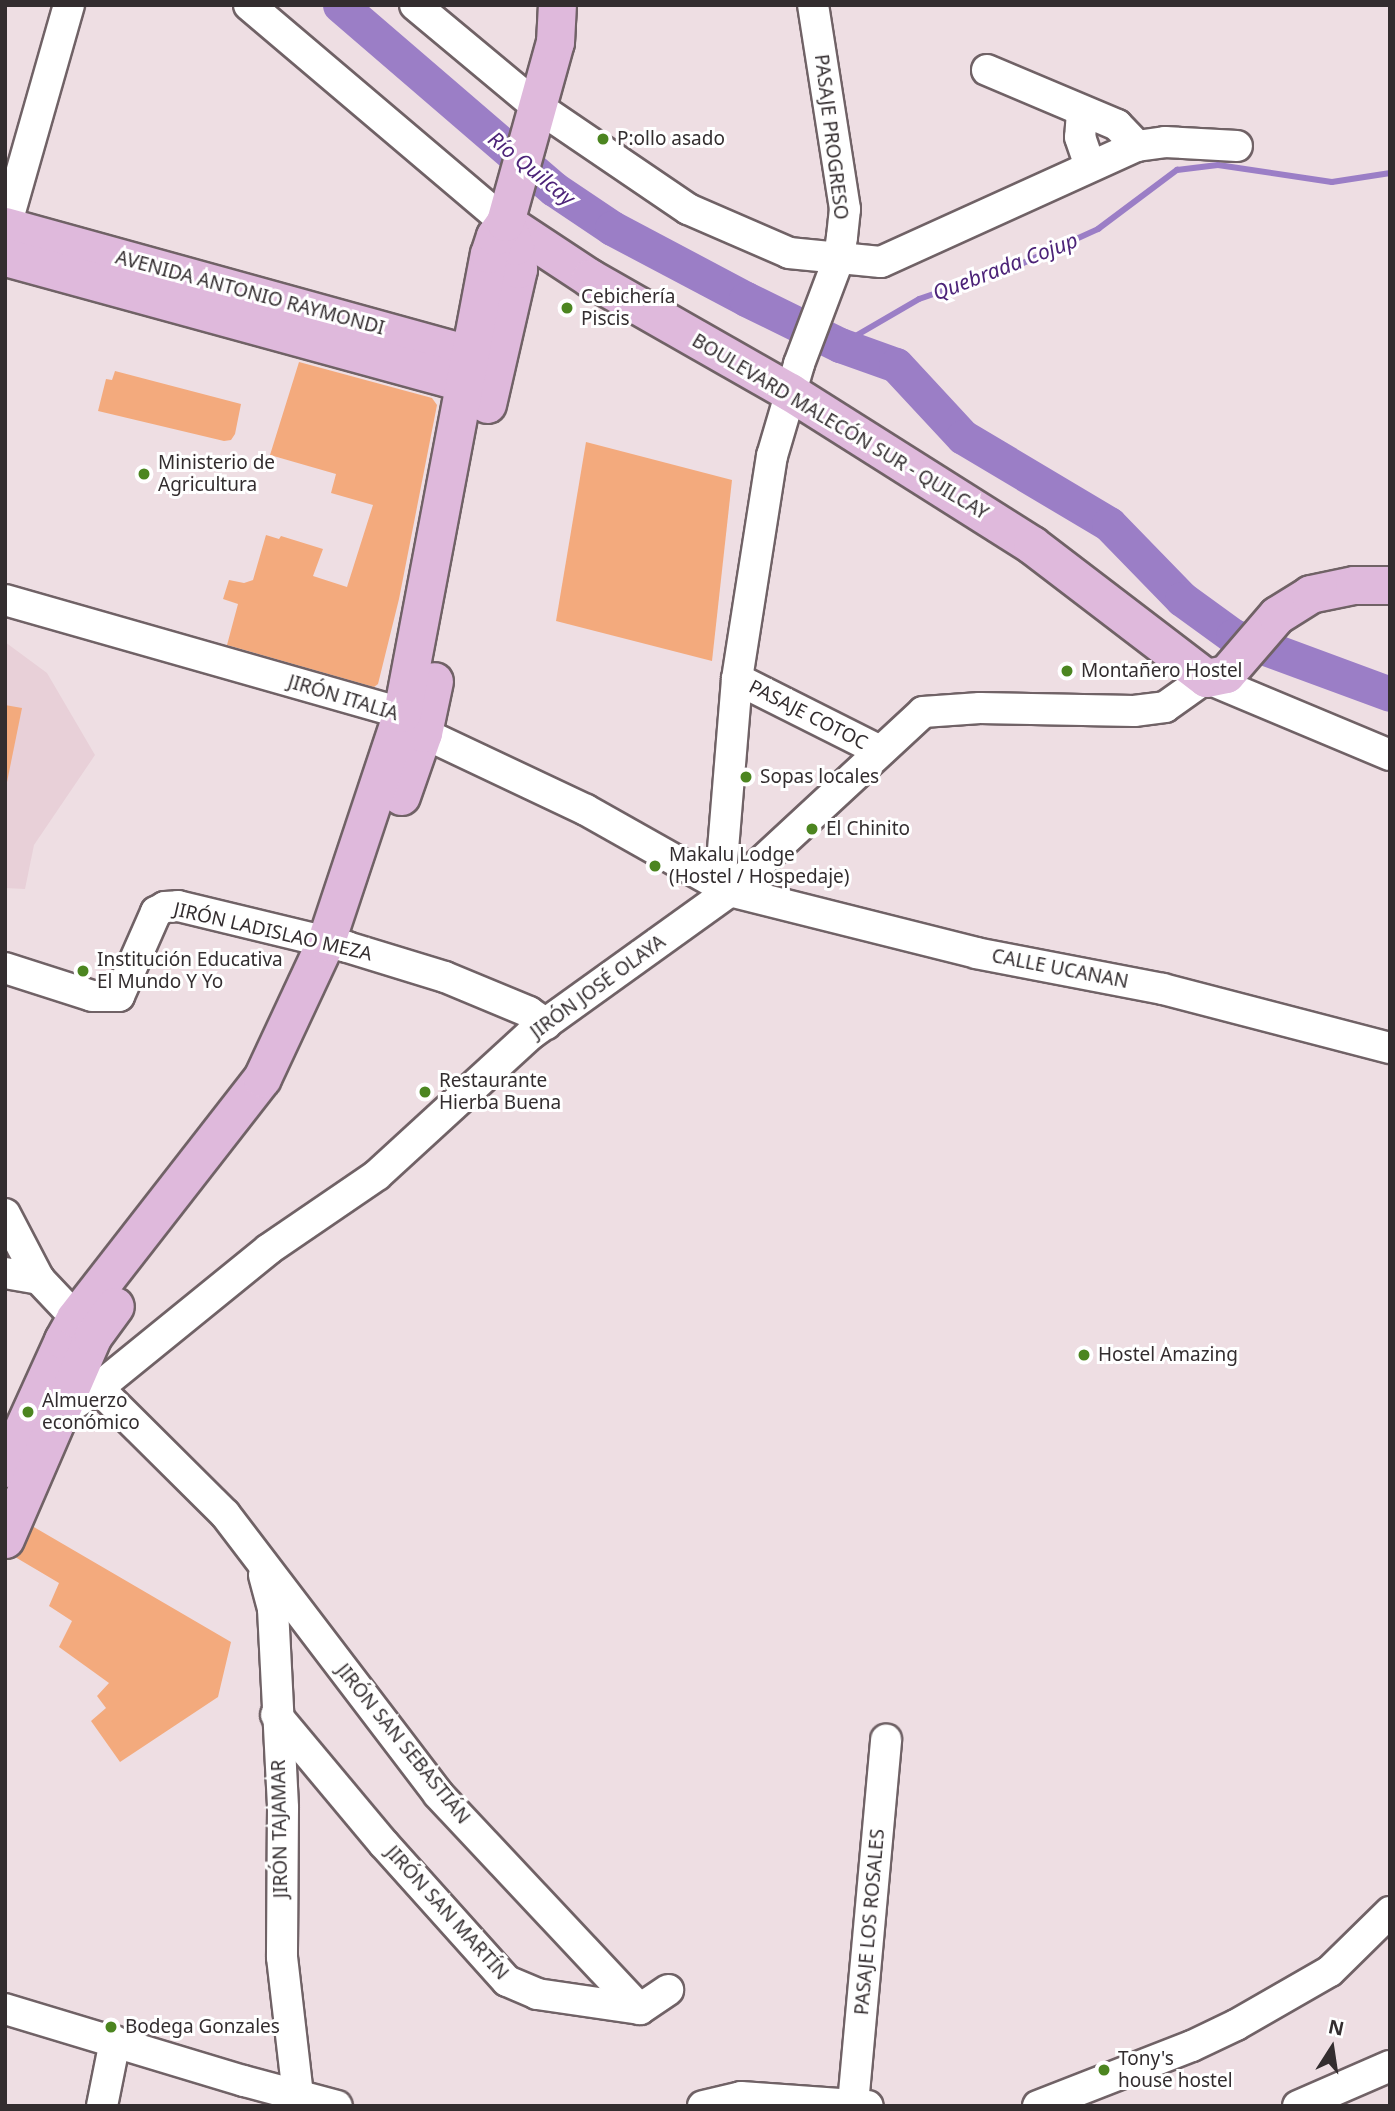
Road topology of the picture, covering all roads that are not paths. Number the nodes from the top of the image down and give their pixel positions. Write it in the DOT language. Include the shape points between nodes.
graph roads {
  1 [pos="69,5"];
  2 [pos="249,5"];
  3 [pos="415,5"];
  4 [pos="532,5"];
  5 [pos="557,5"];
  6 [pos="813,5"];
  7 [pos="987,70"];
  8 [pos="1082,111"];
  9 [pos="532,117"];
  10 [pos="1137,146"];
  11 [pos="1237,146"];
  12 [pos="1090,166"];
  13 [pos="508,211"];
  14 [pos="6,236"];
  15 [pos="835,270"];
  16 [pos="480,372"];
  17 [pos="794,378"];
  18 [pos="1390,585"];
  19 [pos="5,600"];
  20 [pos="1216,676"];
  21 [pos="737,679"];
  22 [pos="413,723"];
  23 [pos="880,751"];
  24 [pos="1390,755"];
  25 [pos="725,888"];
  26 [pos="336,944"];
  27 [pos="5,968"];
  28 [pos="546,1024"];
  29 [pos="1390,1048"];
  30 [pos="5,1214"];
  31 [pos="5,1273"];
  32 [pos="39,1279"];
  33 [pos="84,1327"];
  34 [pos="98,1388"];
  35 [pos="44,1415"];
  36 [pos="13,1464"];
  37 [pos="5,1539"];
  38 [pos="261,1564"];
  39 [pos="276,1715"];
  40 [pos="886,1740"];
  41 [pos="1390,1912"];
  42 [pos="668,1990"];
  43 [pos="5,2009"];
  44 [pos="640,2009"];
  45 [pos="115,2041"];
  46 [pos="1390,2066"];
  47 [pos="242,2094"];
  48 [pos="299,2095"];
  49 [pos="861,2105"];
  50 [pos="102,2106"];
  51 [pos="337,2106"];
  52 [pos="702,2106"];
  53 [pos="1038,2106"];
  54 [pos="1298,2106"];
  1 -- 14 [label="street"];
  2 -- 13 [label="street, BOULEVARD MALECÓN SUR - QUILCAY"];
  3 -- 9 [label="street"];
  4 -- 9 [label="main road"];
  5 -- 9 [label="main road" via="555,43"];
  6 -- 15 [label="street, PASAJE PROGRESO" via="845,209"];
  7 -- 8 [label="street"];
  8 -- 10 [label="street" via="1117,124"];
  8 -- 12 [label="street" via="1080,137"];
  9 -- 13 [label="main road"];
  9 -- 15 [label="street" via="688,209"];
  10 -- 11 [label="street" via="1165,142"];
  10 -- 12 [label="street"];
  12 -- 15 [label="street" via="881,262"];
  13 -- 16 [label="main road" via="518,269"];
  13 -- 17 [label="main road, BOULEVARD MALECÓN SUR - QUILCAY" via="590,278"];
  14 -- 16 [label="main road, AVENIDA ANTONIO RAYMONDI"];
  15 -- 17 [label="street, PASAJE PROGRESO"];
  16 -- 22 [label="main road"];
  17 -- 20 [label="main road, BOULEVARD MALECÓN SUR - QUILCAY"];
  17 -- 21 [label="street" via="772,456"];
  18 -- 20 [label="main road" via="1354,585 1310,594 1277,615"];
  19 -- 22 [label="street, JIRÓN ITALIA"];
  20 -- 23 [label="street, JIRÓN JOSÉ OLAYA" via="1165,707 1134,711 980,708 923,712"];
  20 -- 24 [label="street, BOULEVARD MALECÓN SUR - QUILCAY"];
  21 -- 23 [label="street, PASAJE COTOC"];
  21 -- 25 [label="street"];
  22 -- 25 [label="street, JIRÓN ITALIA" via="586,810"];
  22 -- 26 [label="main road"];
  23 -- 25 [label="street, JIRÓN JOSÉ OLAYA"];
  25 -- 28 [label="street, JIRÓN JOSÉ OLAYA"];
  25 -- 29 [label="street, CALLE UCANAN" via="976,953 1163,989"];
  26 -- 27 [label="street, JIRÓN LADISLAO MEZA" via="178,906 156,912 119,996 92,996"];
  26 -- 28 [label="street, JIRÓN LADISLAO MEZA" via="445,977 529,1012"];
  26 -- 33 [label="main road" via="279,1091 234,1132"];
  28 -- 34 [label="street, JIRÓN JOSÉ OLAYA" via="377,1175 270,1249"];
  30 -- 32 [label="street"];
  31 -- 32 [label="street"];
  32 -- 33 [label="street"];
  33 -- 35 [label="main road"];
  34 -- 35 [label="street, JIRÓN JOSÉ OLAYA"];
  34 -- 38 [label="street, JIRÓN SAN SEBASTIÁN" via="225,1514"];
  35 -- 36 [label="main road"];
  36 -- 37 [label="main road"];
  38 -- 39 [label="street, JIRÓN TAJAMAR" via="273,1609"];
  38 -- 44 [label="street, JIRÓN SAN SEBASTIÁN" via="438,1794"];
  39 -- 44 [label="street, JIRÓN SAN MARTÍN" via="507,1981 537,1994"];
  39 -- 48 [label="street, JIRÓN TAJAMAR" via="283,1808 282,1957"];
  40 -- 49 [label="street, PASAJE LOS ROSALES"];
  41 -- 53 [label="street" via="1330,1971 1236,2025"];
  42 -- 44 [label="street"];
  43 -- 45 [label="street"];
  45 -- 47 [label="street"];
  45 -- 50 [label="street"];
  46 -- 54 [label="street"];
  47 -- 48 [label="street"];
  48 -- 51 [label="street"];
  49 -- 52 [label="street" via="741,2097"];
}
